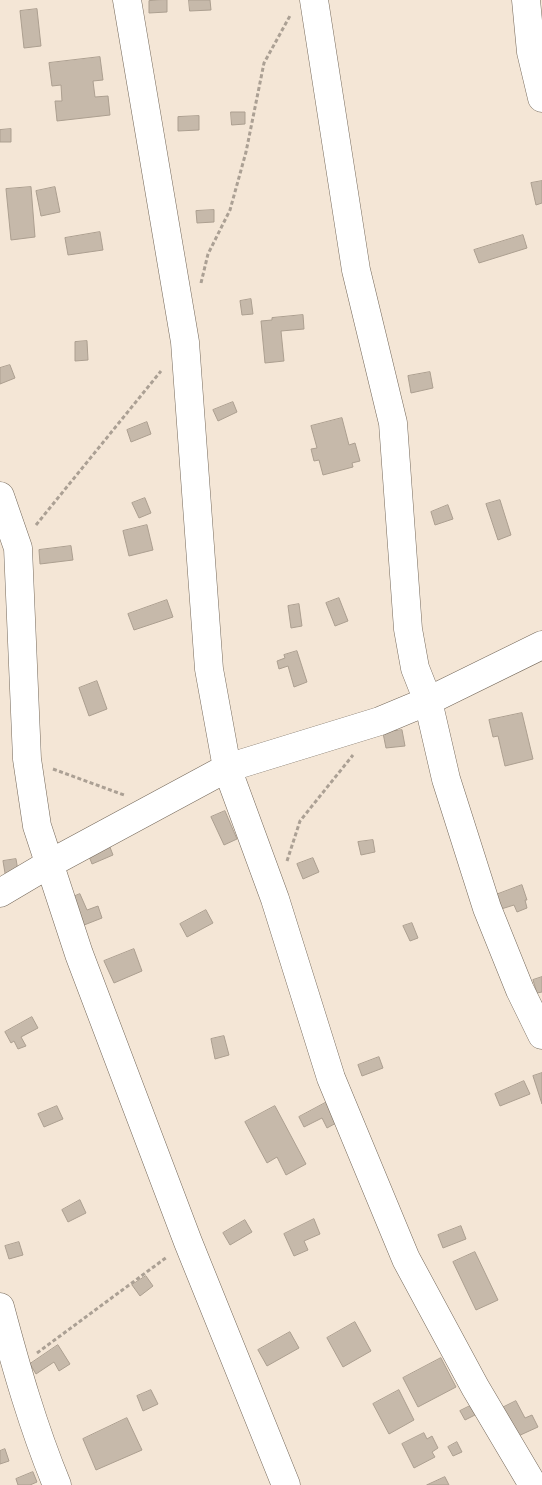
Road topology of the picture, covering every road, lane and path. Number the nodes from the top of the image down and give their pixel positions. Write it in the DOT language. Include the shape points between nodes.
graph roads {
  1 [pos="127,0"];
  2 [pos="314,0"];
  3 [pos="526,0"];
  4 [pos="542,98"];
  5 [pos="0,496"];
  6 [pos="542,645"];
  7 [pos="428,701"];
  8 [pos="356,752"];
  9 [pos="27,759"];
  10 [pos="227,768"];
  11 [pos="155,807"];
  12 [pos="49,864"];
  13 [pos="286,864"];
  14 [pos="0,892"];
  15 [pos="542,1034"];
  16 [pos="188,1242"];
  17 [pos="0,1306"];
  18 [pos="16,1368"];
  19 [pos="57,1485"];
  20 [pos="286,1485"];
  21 [pos="533,1485"];
  1 -- 10 [label="street" via="185,342 209,669"];
  2 -- 7 [label="street" via="356,270 393,423 408,629 415,668"];
  3 -- 4 [label="street" via="531,52"];
  5 -- 9 [label="street" via="18,548"];
  6 -- 7 [label="street"];
  7 -- 10 [label="street" via="380,721"];
  7 -- 15 [label="street" via="446,779 487,908 520,990"];
  8 -- 13 [label="path" via="300,821"];
  9 -- 11 [label="path"];
  9 -- 12 [label="street" via="37,826"];
  10 -- 11 [label="street"];
  10 -- 21 [label="street" via="275,899 331,1078 406,1259 475,1387"];
  11 -- 12 [label="street"];
  12 -- 14 [label="street"];
  12 -- 16 [label="street" via="79,954"];
  16 -- 18 [label="path"];
  16 -- 20 [label="street"];
  17 -- 18 [label="street"];
  18 -- 19 [label="street"];
}
